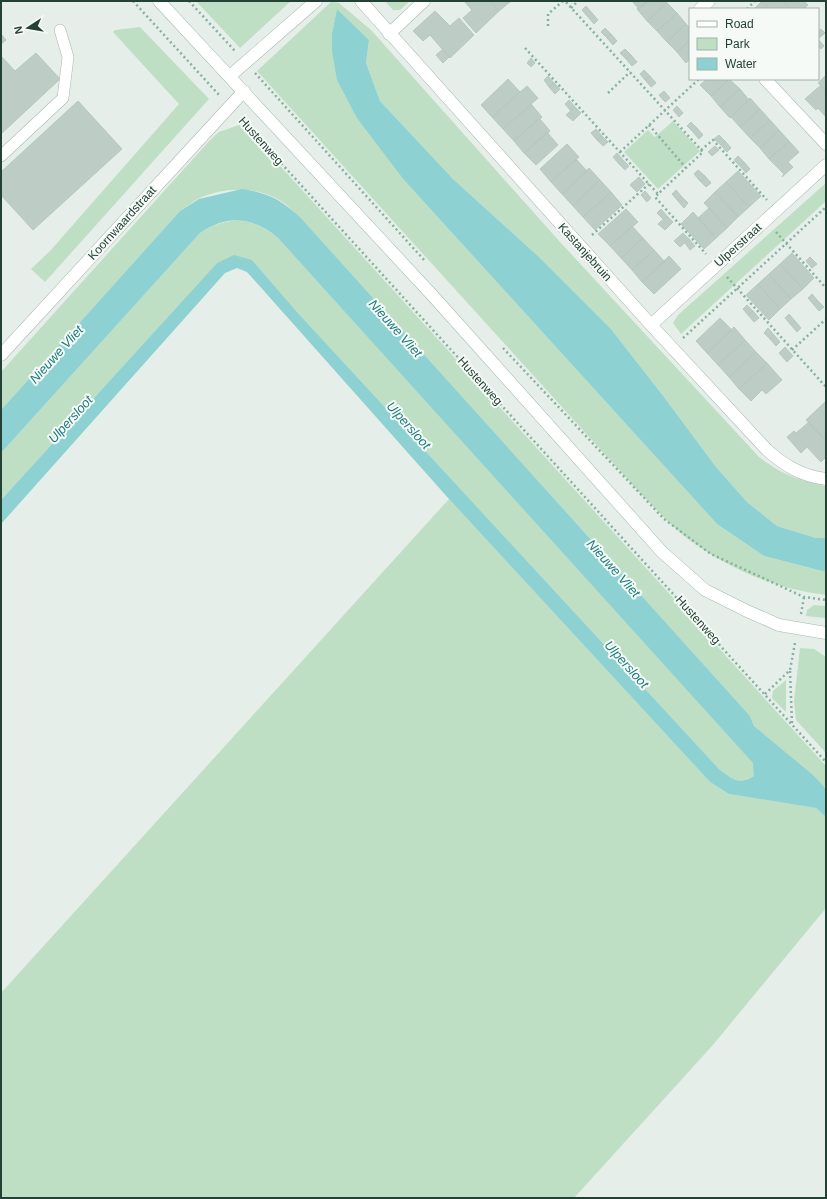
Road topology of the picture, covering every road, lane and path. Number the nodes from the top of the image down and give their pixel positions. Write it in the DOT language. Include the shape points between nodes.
graph roads {
  1 [pos="133,1"];
  2 [pos="158,1"];
  3 [pos="189,1"];
  4 [pos="316,1"];
  5 [pos="361,1"];
  6 [pos="424,1"];
  7 [pos="564,1"];
  8 [pos="578,1"];
  9 [pos="709,1"];
  10 [pos="571,8"];
  11 [pos="701,8"];
  12 [pos="548,26"];
  13 [pos="60,30"];
  14 [pos="389,34"];
  15 [pos="525,48"];
  16 [pos="246,63"];
  17 [pos="630,72"];
  18 [pos="230,76"];
  19 [pos="698,80"];
  20 [pos="766,80"];
  21 [pos="244,91"];
  22 [pos="608,93"];
  23 [pos="229,106"];
  24 [pos="665,110"];
  25 [pos="649,125"];
  26 [pos="826,144"];
  27 [pos="701,150"];
  28 [pos="620,152"];
  29 [pos="1,156"];
  30 [pos="826,165"];
  31 [pos="686,168"];
  32 [pos="649,184"];
  33 [pos="658,194"];
  34 [pos="826,207"];
  35 [pos="776,210"];
  36 [pos="765,220"];
  37 [pos="786,244"];
  38 [pos="580,246"];
  39 [pos="716,266"];
  40 [pos="430,267"];
  41 [pos="826,288"];
  42 [pos="738,289"];
  43 [pos="826,319"];
  44 [pos="650,325"];
  45 [pos="498,343"];
  46 [pos="672,348"];
  47 [pos="792,350"];
  48 [pos="1,355"];
  49 [pos="826,387"];
  50 [pos="826,478"];
  51 [pos="804,597"];
  52 [pos="826,600"];
  53 [pos="798,629"];
  54 [pos="826,633"];
  55 [pos="790,670"];
  56 [pos="765,694"];
  57 [pos="792,724"];
  58 [pos="826,762"];
  1 -- 23 [label="path, Hustenweg"];
  2 -- 18 [label="street, Hustenweg"];
  3 -- 16 [label="path"];
  4 -- 16 [label="street"];
  5 -- 14 [label="street, Kastanjebruin"];
  6 -- 14 [label="street"];
  7 -- 10 [label="path"];
  7 -- 12 [label="path" via="548,14"];
  8 -- 10 [label="path"];
  9 -- 11 [label="street"];
  10 -- 17 [label="path"];
  13 -- 29 [label="lane" via="68,57 63,98"];
  14 -- 38 [label="street, Kastanjebruin"];
  15 -- 28 [label="path"];
  16 -- 18 [label="street"];
  16 -- 40 [label="path"];
  17 -- 22 [label="path"];
  17 -- 24 [label="path"];
  18 -- 21 [label="street, Hustenweg"];
  19 -- 24 [label="path"];
  20 -- 26 [label="street"];
  21 -- 23 [label="street, Koornwaardstraat"];
  21 -- 53 [label="street, Hustenweg" via="433,296 662,552 705,590 779,625"];
  23 -- 48 [label="street, Koornwaardstraat"];
  23 -- 56 [label="path, Hustenweg"];
  24 -- 25 [label="path"];
  24 -- 27 [label="path"];
  25 -- 28 [label="path"];
  25 -- 31 [label="path"];
  27 -- 31 [label="path" via="703,152"];
  27 -- 35 [label="path" via="713,140"];
  28 -- 32 [label="path"];
  30 -- 35 [label="street, Ulperstraat"];
  31 -- 33 [label="path"];
  32 -- 33 [label="path"];
  32 -- 38 [label="path"];
  33 -- 39 [label="path" via="655,197"];
  34 -- 37 [label="path"];
  35 -- 36 [label="street, Ulperstraat"];
  36 -- 37 [label="path"];
  36 -- 39 [label="street, Ulperstraat"];
  37 -- 41 [label="path"];
  37 -- 42 [label="path"];
  38 -- 44 [label="street, Kastanjebruin"];
  39 -- 42 [label="path"];
  39 -- 44 [label="street, Ulperstraat"];
  42 -- 46 [label="path"];
  42 -- 47 [label="path"];
  43 -- 47 [label="path"];
  44 -- 46 [label="street, Kastanjebruin"];
  45 -- 51 [label="path" via="664,519 711,554"];
  46 -- 50 [label="street, Kastanjebruin" via="767,450 786,466 810,477"];
  47 -- 49 [label="path"];
  51 -- 52 [label="path"];
  51 -- 53 [label="path"];
  53 -- 54 [label="street, Hustenweg"];
  53 -- 55 [label="path"];
  55 -- 56 [label="path"];
  55 -- 57 [label="path"];
  56 -- 57 [label="path, Hustenweg"];
  57 -- 58 [label="path, Hustenweg"];
}
